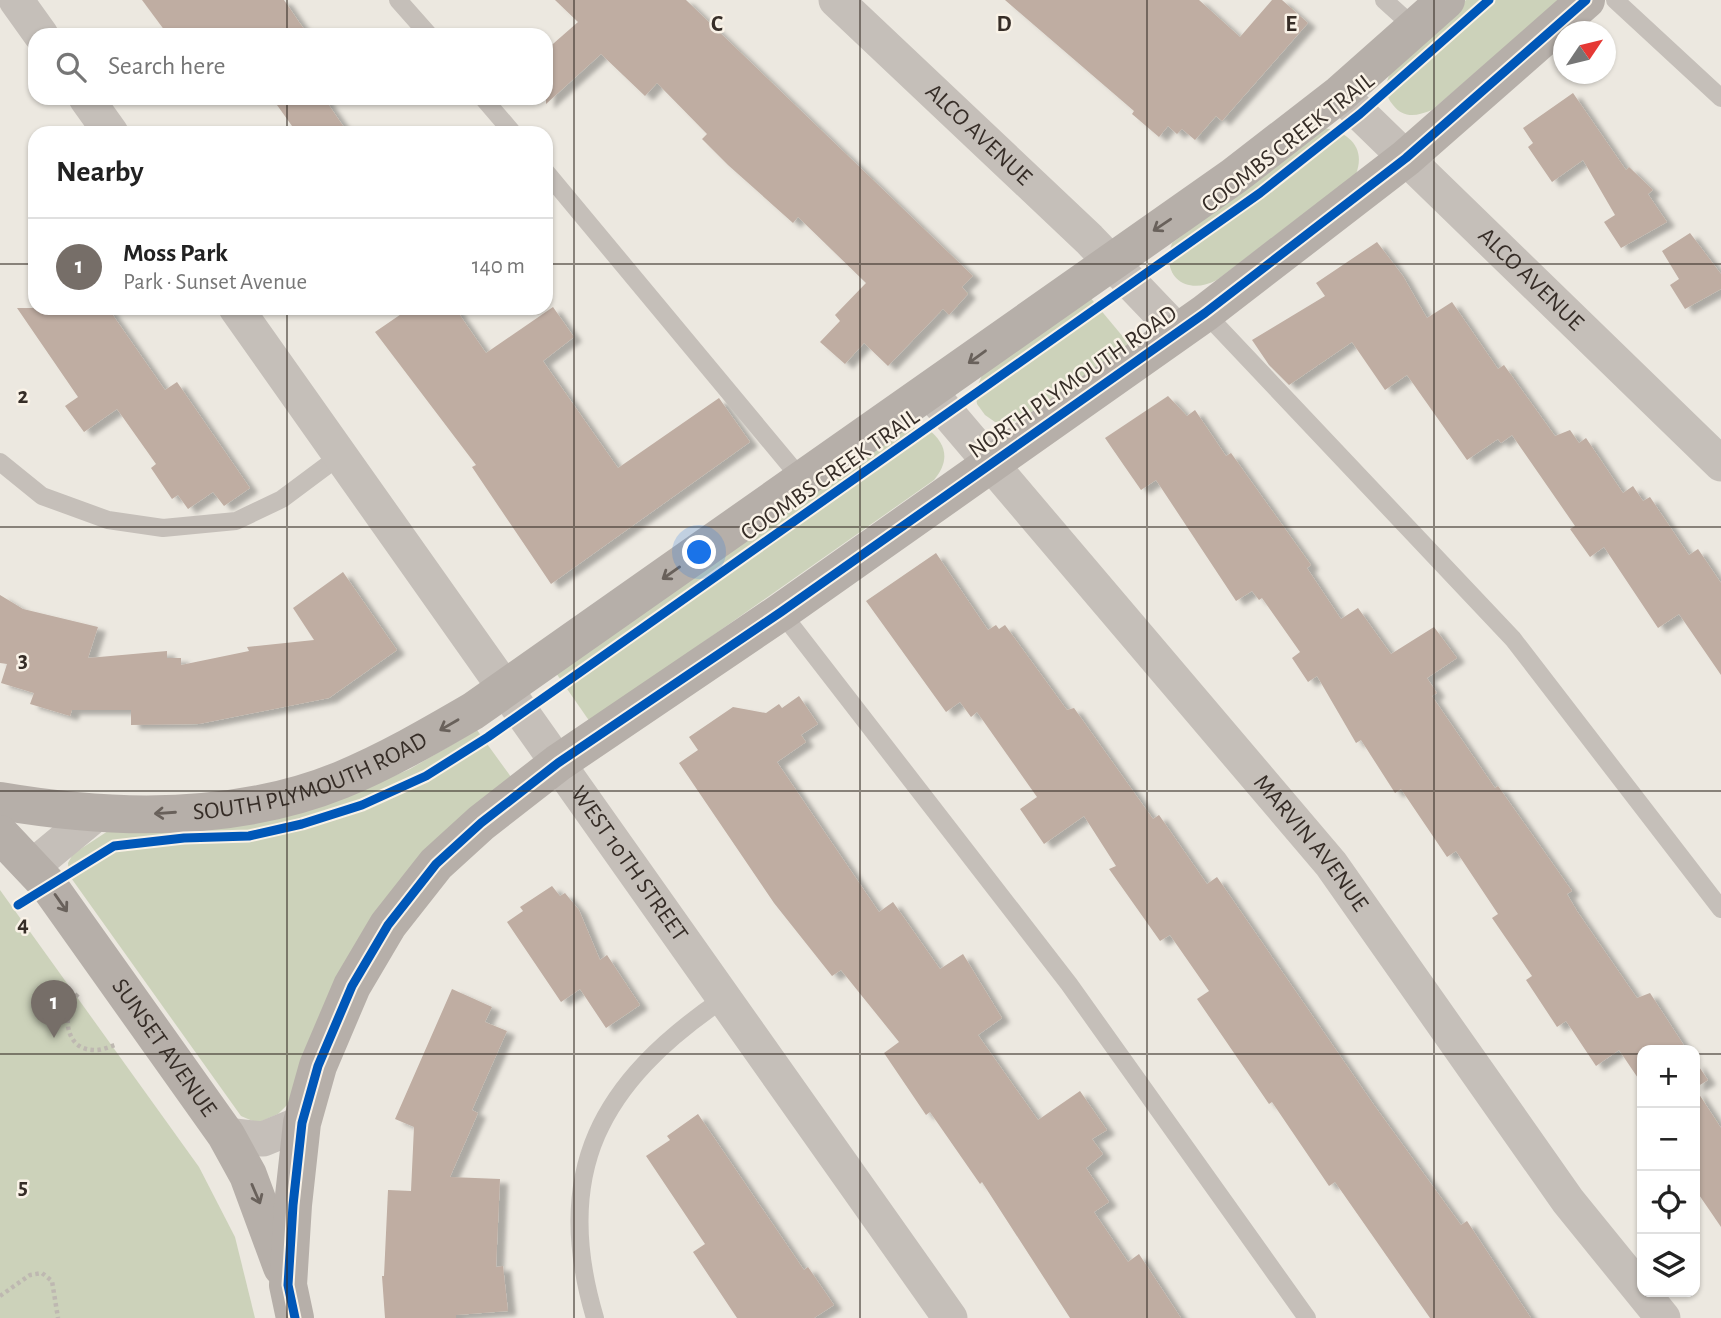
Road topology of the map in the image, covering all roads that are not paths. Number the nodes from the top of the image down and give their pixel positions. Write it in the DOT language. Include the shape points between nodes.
graph roads {
  1 [pos="16,0"];
  2 [pos="398,0"];
  3 [pos="836,0"];
  4 [pos="1384,0"];
  5 [pos="1446,0"];
  6 [pos="1586,0"];
  7 [pos="1615,0"];
  8 [pos="36,28"];
  9 [pos="423,28"];
  10 [pos="1415,28"];
  11 [pos="1340,94"];
  12 [pos="1721,98"];
  13 [pos="91,105"];
  14 [pos="489,105"];
  15 [pos="106,126"];
  16 [pos="507,126"];
  17 [pos="1406,158"];
  18 [pos="553,180"];
  19 [pos="1110,260"];
  20 [pos="241,315"];
  21 [pos="1192,322"];
  22 [pos="929,391"];
  23 [pos="341,455"];
  24 [pos="0,462"];
  25 [pos="990,464"];
  26 [pos="1721,464"];
  27 [pos="803,481"];
  28 [pos="781,612"];
  29 [pos="506,688"];
  30 [pos="558,763"];
  31 [pos="0,801"];
  32 [pos="97,813"];
  33 [pos="0,834"];
  34 [pos="33,866"];
  35 [pos="1721,909"];
  36 [pos="723,999"];
  37 [pos="302,1123"];
  38 [pos="226,1135"];
  39 [pos="291,1302"];
  40 [pos="595,1318"];
  41 [pos="950,1318"];
  42 [pos="1307,1318"];
  43 [pos="1663,1318"];
  1 -- 8 [label="street"];
  2 -- 9 [label="lane"];
  3 -- 19 [label="street, ALCO AVENUE"];
  4 -- 10 [label="lane"];
  5 -- 10 [label="street"];
  6 -- 17 [label="street, NORTH PLYMOUTH ROAD"];
  7 -- 12 [label="lane"];
  10 -- 11 [label="street"];
  11 -- 17 [label="street, ALCO AVENUE"];
  11 -- 19 [label="street, one-way" via="1234,176"];
  13 -- 15 [label="street"];
  14 -- 16 [label="lane"];
  17 -- 21 [label="street, NORTH PLYMOUTH ROAD"];
  17 -- 26 [label="street, ALCO AVENUE"];
  18 -- 27 [label="lane"];
  19 -- 21 [label="street, ALCO AVENUE"];
  19 -- 22 [label="street, one-way"];
  20 -- 23 [label="street, WEST 10TH STREET"];
  21 -- 25 [label="street, NORTH PLYMOUTH ROAD"];
  21 -- 35 [label="lane" via="1513,639"];
  22 -- 25 [label="street, MARVIN AVENUE"];
  22 -- 27 [label="street"];
  23 -- 24 [label="lane" via="282,499 236,522 163,528 108,520 42,496"];
  23 -- 29 [label="street, WEST 10TH STREET"];
  25 -- 28 [label="street, NORTH PLYMOUTH ROAD"];
  25 -- 43 [label="street, MARVIN AVENUE" via="1331,864 1568,1201"];
  27 -- 29 [label="street, one-way"];
  28 -- 30 [label="street, NORTH PLYMOUTH ROAD"];
  28 -- 42 [label="lane" via="1069,984"];
  29 -- 30 [label="street, WEST 10TH STREET"];
  29 -- 32 [label="street, SOUTH PLYMOUTH ROAD, one-way" via="403,751 339,780 254,805 158,814"];
  30 -- 36 [label="street, WEST 10TH STREET"];
  30 -- 37 [label="street" via="436,864 388,925 352,986 318,1066"];
  31 -- 32 [label="street, SOUTH PLYMOUTH ROAD"];
  32 -- 34 [label="street"];
  33 -- 34 [label="street, SUNSET AVENUE"];
  34 -- 38 [label="street, SUNSET AVENUE, one-way"];
  36 -- 40 [label="lane" via="691,1021 626,1081 598,1128 583,1174 580,1219 582,1273"];
  36 -- 41 [label="street, WEST 10TH STREET"];
  37 -- 38 [label="street" via="263,1139"];
  37 -- 39 [label="street"];
  38 -- 39 [label="street, SUNSET AVENUE, one-way" via="265,1216"];
}
